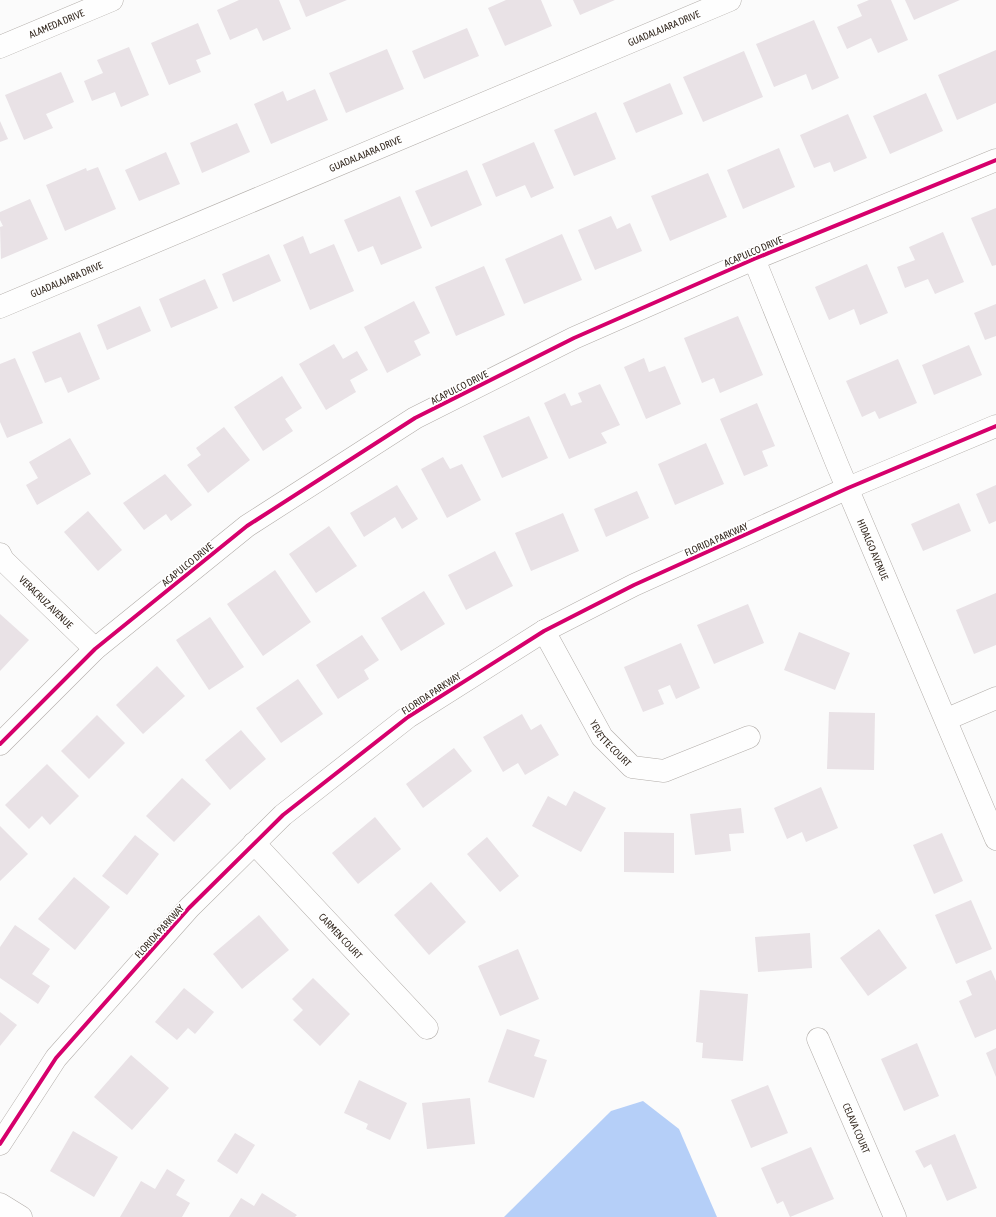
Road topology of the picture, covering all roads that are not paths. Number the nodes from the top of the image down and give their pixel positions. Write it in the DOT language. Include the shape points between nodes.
graph roads {
  1 [pos="112,0"];
  2 [pos="730,0"];
  3 [pos="0,47"];
  4 [pos="996,160"];
  5 [pos="754,259"];
  6 [pos="0,307"];
  7 [pos="996,426"];
  8 [pos="848,488"];
  9 [pos="0,554"];
  10 [pos="544,631"];
  11 [pos="95,649"];
  12 [pos="996,698"];
  13 [pos="947,719"];
  14 [pos="749,737"];
  15 [pos="0,744"];
  16 [pos="996,839"];
  17 [pos="254,843"];
  18 [pos="427,1028"];
  19 [pos="818,1039"];
  20 [pos="0,1144"];
  21 [pos="0,1204"];
  22 [pos="21,1217"];
  23 [pos="895,1217"];
  1 -- 3 [label="street, ALAMEDA DRIVE"];
  2 -- 6 [label="street, GUADALAJARA DRIVE"];
  4 -- 5 [label="street, ACAPULCO DRIVE"];
  5 -- 8 [label="street, HIDALGO AVENUE"];
  5 -- 11 [label="street, ACAPULCO DRIVE" via="574,338 415,418 247,526"];
  7 -- 8 [label="street, FLORIDA PARKWAY"];
  8 -- 10 [label="street, FLORIDA PARKWAY" via="634,585"];
  8 -- 13 [label="street, HIDALGO AVENUE"];
  9 -- 11 [label="street, VERACRUZ AVENUE" via="3,560"];
  10 -- 14 [label="street, YEVETTE COURT" via="602,737 632,768 664,771"];
  10 -- 17 [label="street, FLORIDA PARKWAY" via="408,717 283,815"];
  11 -- 15 [label="street, ACAPULCO DRIVE"];
  12 -- 13 [label="street"];
  13 -- 16 [label="street, HIDALGO AVENUE"];
  17 -- 18 [label="street, CARMEN COURT"];
  17 -- 20 [label="street, FLORIDA PARKWAY" via="189,908 56,1058"];
  19 -- 23 [label="street, CELAVA COURT"];
  21 -- 22 [label="street"];
}
